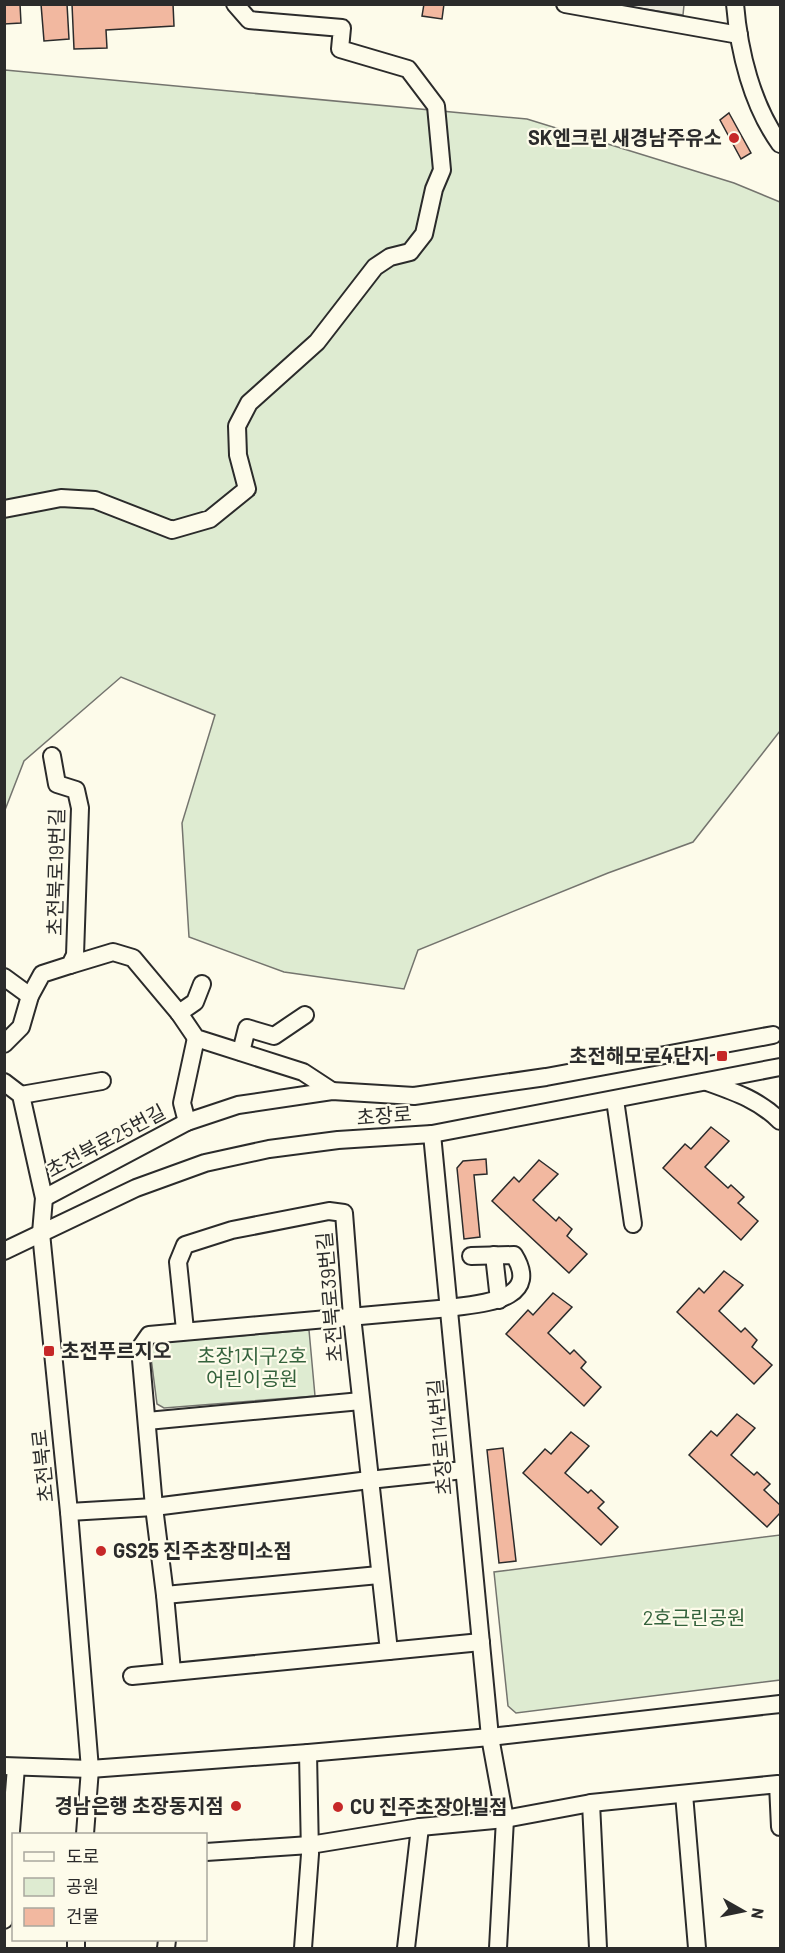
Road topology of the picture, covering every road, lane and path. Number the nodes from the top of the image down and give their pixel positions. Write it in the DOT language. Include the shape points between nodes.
graph roads {
  1 [pos="235,4"];
  2 [pos="565,4"];
  3 [pos="735,4"];
  4 [pos="739,35"];
  5 [pos="780,144"];
  6 [pos="4,509"];
  7 [pos="52,756"];
  8 [pos="70,965"];
  9 [pos="4,977"];
  10 [pos="202,984"];
  11 [pos="30,996"];
  12 [pos="179,1012"];
  13 [pos="306,1015"];
  14 [pos="773,1035"];
  15 [pos="196,1038"];
  16 [pos="4,1044"];
  17 [pos="240,1052"];
  18 [pos="780,1067"];
  19 [pos="102,1081"];
  20 [pos="4,1082"];
  21 [pos="706,1082"];
  22 [pos="332,1091"];
  23 [pos="21,1095"];
  24 [pos="615,1100"];
  25 [pos="780,1121"];
  26 [pos="187,1122"];
  27 [pos="432,1134"];
  28 [pos="45,1198"];
  29 [pos="633,1224"];
  30 [pos="41,1233"];
  31 [pos="4,1251"];
  32 [pos="494,1255"];
  33 [pos="471,1257"];
  34 [pos="499,1300"];
  35 [pos="450,1308"];
  36 [pos="352,1316"];
  37 [pos="185,1330"];
  38 [pos="361,1401"];
  39 [pos="147,1421"];
  40 [pos="464,1470"];
  41 [pos="369,1480"];
  42 [pos="154,1507"];
  43 [pos="69,1512"];
  44 [pos="379,1575"];
  45 [pos="165,1595"];
  46 [pos="481,1642"];
  47 [pos="389,1651"];
  48 [pos="172,1671"];
  49 [pos="132,1676"];
  50 [pos="780,1704"];
  51 [pos="490,1737"];
  52 [pos="308,1753"];
  53 [pos="10,1767"];
  54 [pos="90,1769"];
  55 [pos="779,1784"];
  56 [pos="684,1794"];
  57 [pos="591,1803"];
  58 [pos="505,1819"];
  59 [pos="420,1827"];
  60 [pos="780,1827"];
  61 [pos="85,1833"];
  62 [pos="310,1845"];
  63 [pos="8,1847"];
  64 [pos="207,1852"];
  65 [pos="4,1920"];
  66 [pos="303,1948"];
  67 [pos="406,1948"];
  68 [pos="498,1948"];
  69 [pos="598,1948"];
  70 [pos="697,1948"];
  1 -- 6 [label="street" via="249,20 342,28 340,50 408,69 436,106 442,170 424,234 410,252 390,257 375,267 317,342 249,403 237,426 238,455 247,489 210,519 172,530 95,500 61,498"];
  2 -- 4 [label="street"];
  3 -- 4 [label="street"];
  4 -- 5 [label="street" via="756,101"];
  7 -- 8 [label="street, 초전북로19번길" via="57,784 76,790 80,808 75,955"];
  8 -- 11 [label="street, 초전북로19번길" via="42,974"];
  8 -- 12 [label="street, 초전북로19번길" via="113,952 133,958"];
  9 -- 11 [label="street"];
  10 -- 12 [label="street" via="195,1002"];
  11 -- 16 [label="street, 초전북로19번길" via="21,1027"];
  12 -- 15 [label="street"];
  13 -- 17 [label="street" via="274,1036 247,1028"];
  14 -- 22 [label="street, 초전북로25번길" via="546,1077 414,1096"];
  15 -- 17 [label="street, 초전북로25번길"];
  15 -- 26 [label="street, 초전북로25번길" via="182,1103"];
  17 -- 22 [label="street, 초전북로25번길" via="303,1072"];
  18 -- 21 [label="street, 초장로"];
  19 -- 23 [label="street"];
  20 -- 23 [label="street"];
  21 -- 24 [label="street, 초장로"];
  21 -- 25 [label="street" via="751,1098"];
  22 -- 26 [label="street, 초전북로25번길" via="238,1105"];
  23 -- 28 [label="street, 초전북로"];
  24 -- 27 [label="street, 초장로"];
  24 -- 29 [label="street"];
  26 -- 28 [label="street, 초전북로25번길"];
  27 -- 30 [label="street, 초장로" via="280,1147 205,1163 136,1188"];
  27 -- 35 [label="street, 초장로114번길"];
  28 -- 30 [label="street, 초전북로"];
  30 -- 31 [label="street, 초장로"];
  30 -- 43 [label="street, 초전북로"];
  32 -- 33 [label="street"];
  32 -- 34 [label="street"];
  32 -- 34 [label="street" via="514,1255 519,1263 516,1290"];
  34 -- 35 [label="street"];
  35 -- 36 [label="street"];
  35 -- 40 [label="street, 초장로114번길"];
  36 -- 37 [label="street"];
  36 -- 37 [label="street, 초전북로39번길" via="344,1213 329,1211 232,1230 184,1245 178,1262"];
  36 -- 38 [label="street, 초전북로39번길"];
  37 -- 39 [label="street" via="149,1335 140,1348"];
  38 -- 39 [label="street"];
  38 -- 41 [label="street, 초전북로39번길"];
  39 -- 42 [label="street"];
  40 -- 41 [label="street"];
  40 -- 46 [label="street, 초장로114번길"];
  41 -- 42 [label="street"];
  41 -- 44 [label="street, 초전북로39번길"];
  42 -- 43 [label="street"];
  42 -- 45 [label="street"];
  43 -- 54 [label="street, 초전북로"];
  44 -- 45 [label="street"];
  44 -- 47 [label="street, 초전북로39번길"];
  45 -- 48 [label="street"];
  46 -- 47 [label="street"];
  46 -- 51 [label="street, 초장로114번길"];
  47 -- 48 [label="street"];
  48 -- 49 [label="street"];
  50 -- 51 [label="street"];
  51 -- 52 [label="street"];
  51 -- 58 [label="street, 초장로114번길"];
  52 -- 54 [label="street"];
  52 -- 62 [label="street"];
  53 -- 54 [label="street"];
  53 -- 63 [label="street"];
  54 -- 61 [label="street, 초전북로"];
  55 -- 56 [label="street"];
  55 -- 60 [label="street"];
  56 -- 57 [label="street"];
  56 -- 70 [label="street"];
  57 -- 58 [label="street"];
  57 -- 69 [label="street"];
  58 -- 59 [label="street"];
  58 -- 68 [label="street, 초장로114번길"];
  59 -- 62 [label="street"];
  59 -- 67 [label="street"];
  62 -- 64 [label="street"];
  62 -- 66 [label="street"];
  63 -- 65 [label="street"];
}
